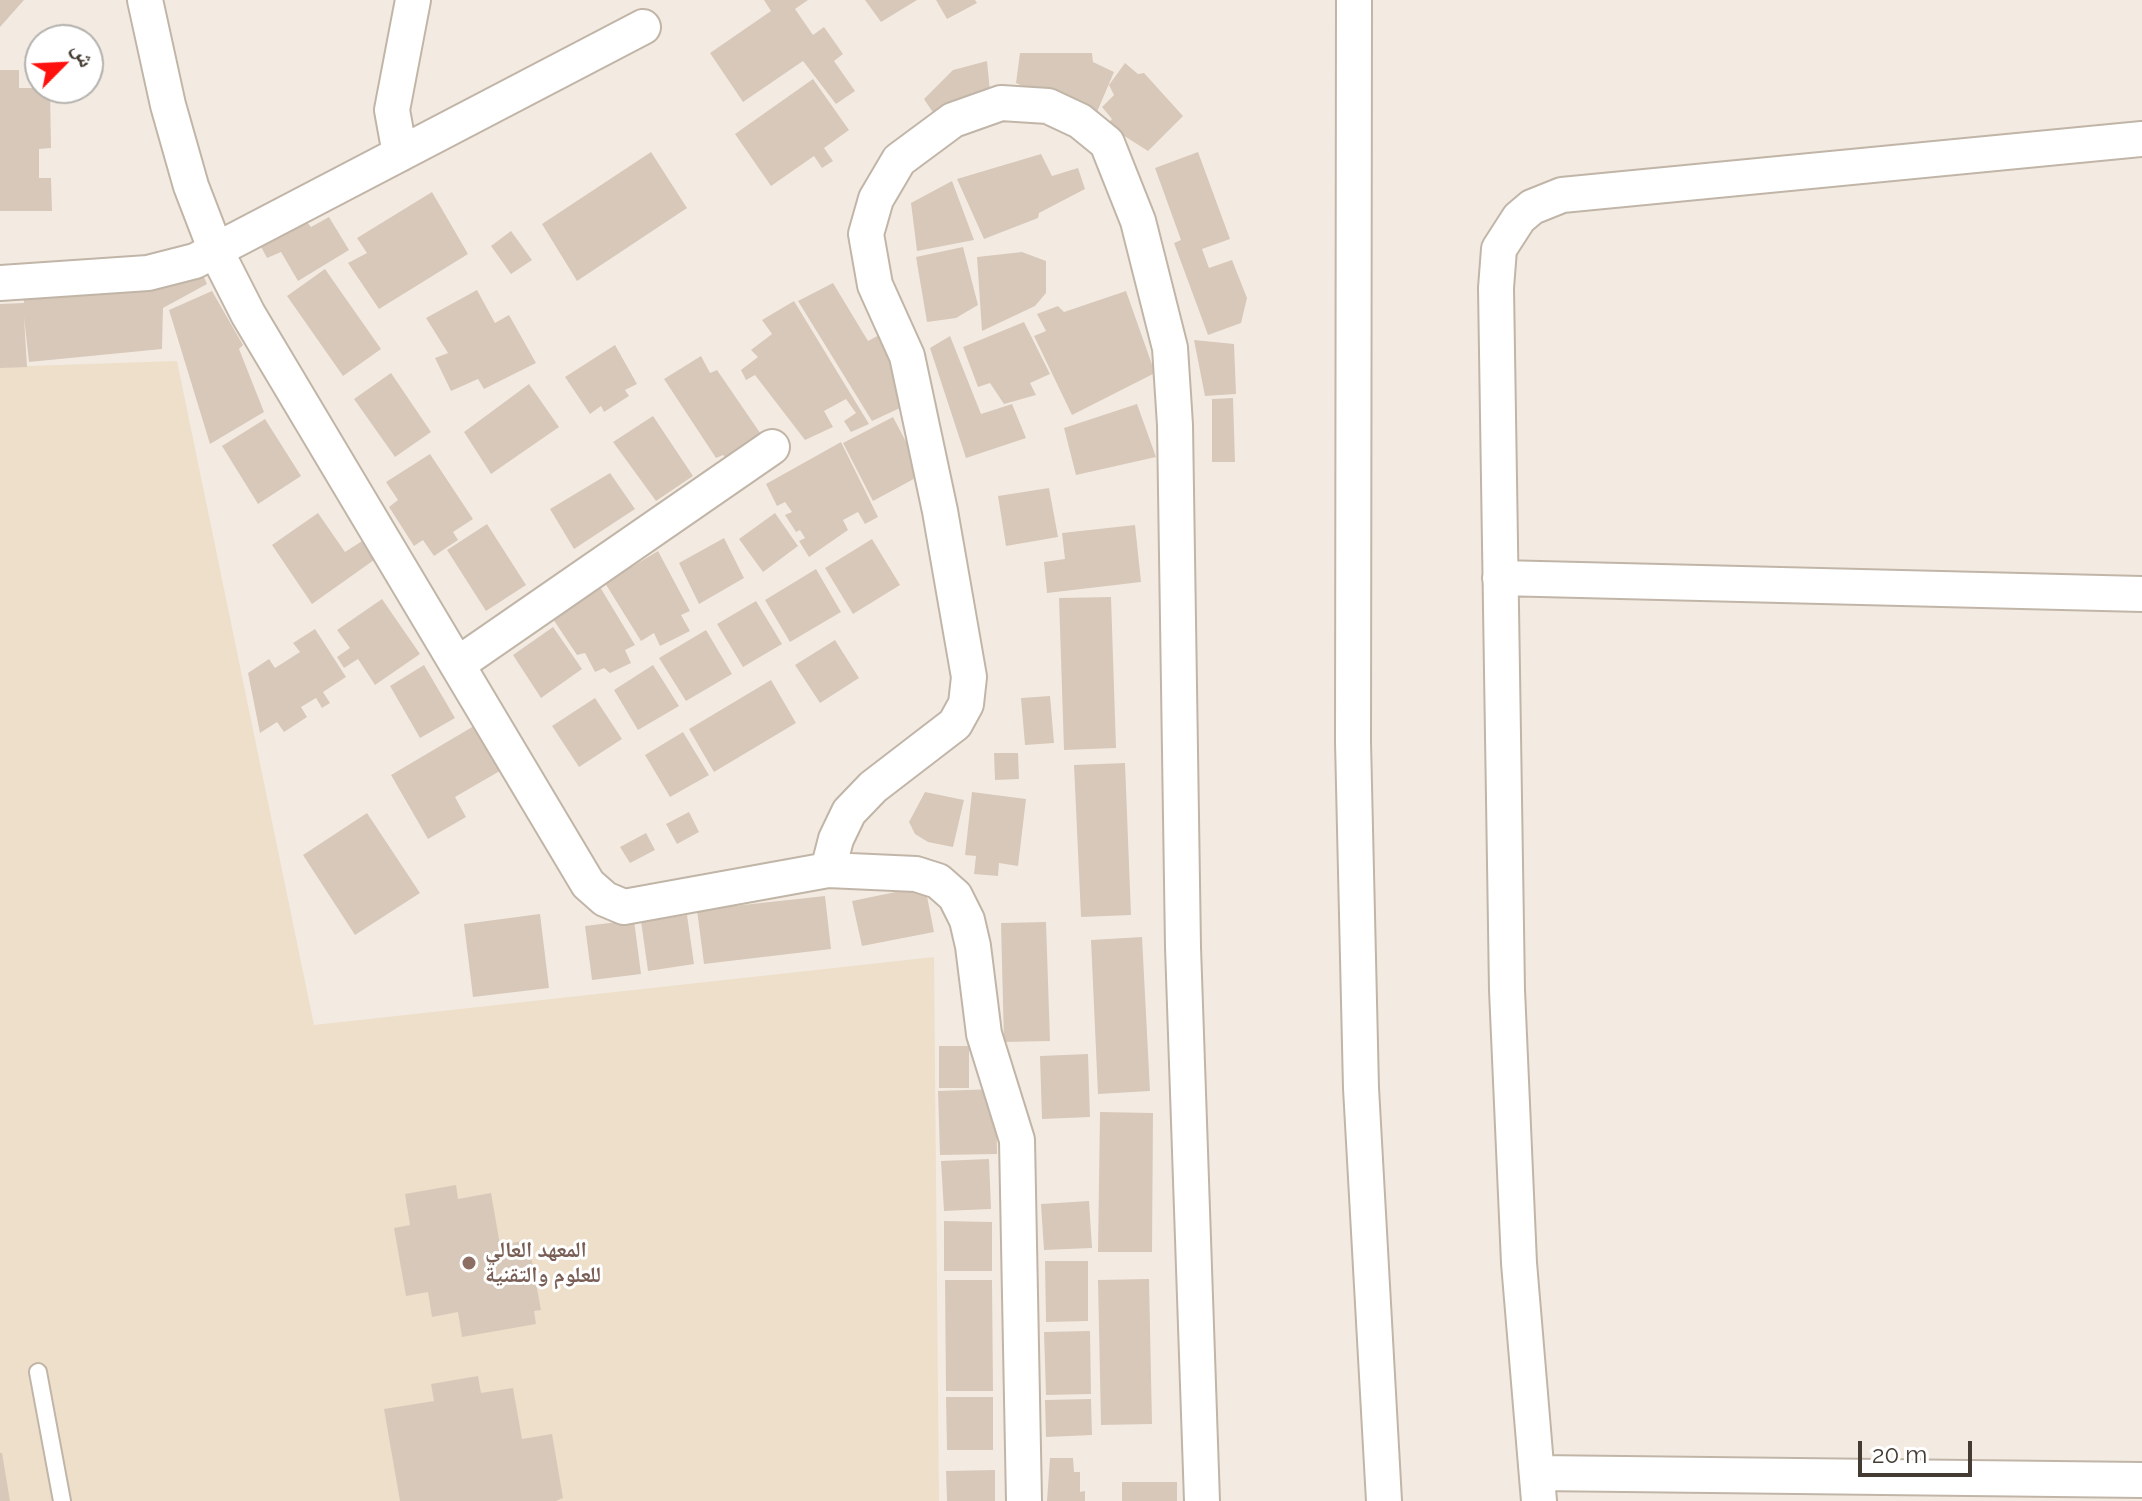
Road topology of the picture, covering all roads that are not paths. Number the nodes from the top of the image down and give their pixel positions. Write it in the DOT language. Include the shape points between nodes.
graph roads {
  1 [pos="145,0"];
  2 [pos="413,0"];
  3 [pos="1354,0"];
  4 [pos="643,27"];
  5 [pos="2142,139"];
  6 [pos="400,154"];
  7 [pos="216,251"];
  8 [pos="0,283"];
  9 [pos="772,447"];
  10 [pos="1500,578"];
  11 [pos="2142,594"];
  12 [pos="458,664"];
  13 [pos="828,870"];
  14 [pos="38,1372"];
  15 [pos="2142,1480"];
  16 [pos="1538,1487"];
  17 [pos="62,1501"];
  18 [pos="1024,1501"];
  19 [pos="1202,1501"];
  20 [pos="1384,1501"];
  1 -- 7 [label="street" via="184,159"];
  2 -- 6 [label="street" via="392,110"];
  3 -- 20 [label="street" via="1354,758 1361,1088"];
  4 -- 6 [label="street"];
  5 -- 10 [label="street" via="1562,195 1532,207 1509,231 1495,268"];
  6 -- 7 [label="street"];
  7 -- 8 [label="street" via="148,273"];
  7 -- 12 [label="street" via="248,314"];
  9 -- 12 [label="street"];
  10 -- 11 [label="street"];
  10 -- 16 [label="street" via="1512,1126"];
  12 -- 13 [label="street" via="588,884 605,899 624,907"];
  13 -- 18 [label="street" via="916,874 938,881 955,896 967,920 984,1034 1017,1140"];
  13 -- 19 [label="street" via="849,812 955,724 966,704 969,677 907,356 875,285 866,234 876,199 899,160 953,120 1001,103 1048,106 1080,121 1107,143 1138,221 1170,348 1183,963"];
  14 -- 17 [label="lane"];
  15 -- 16 [label="street"];
}
